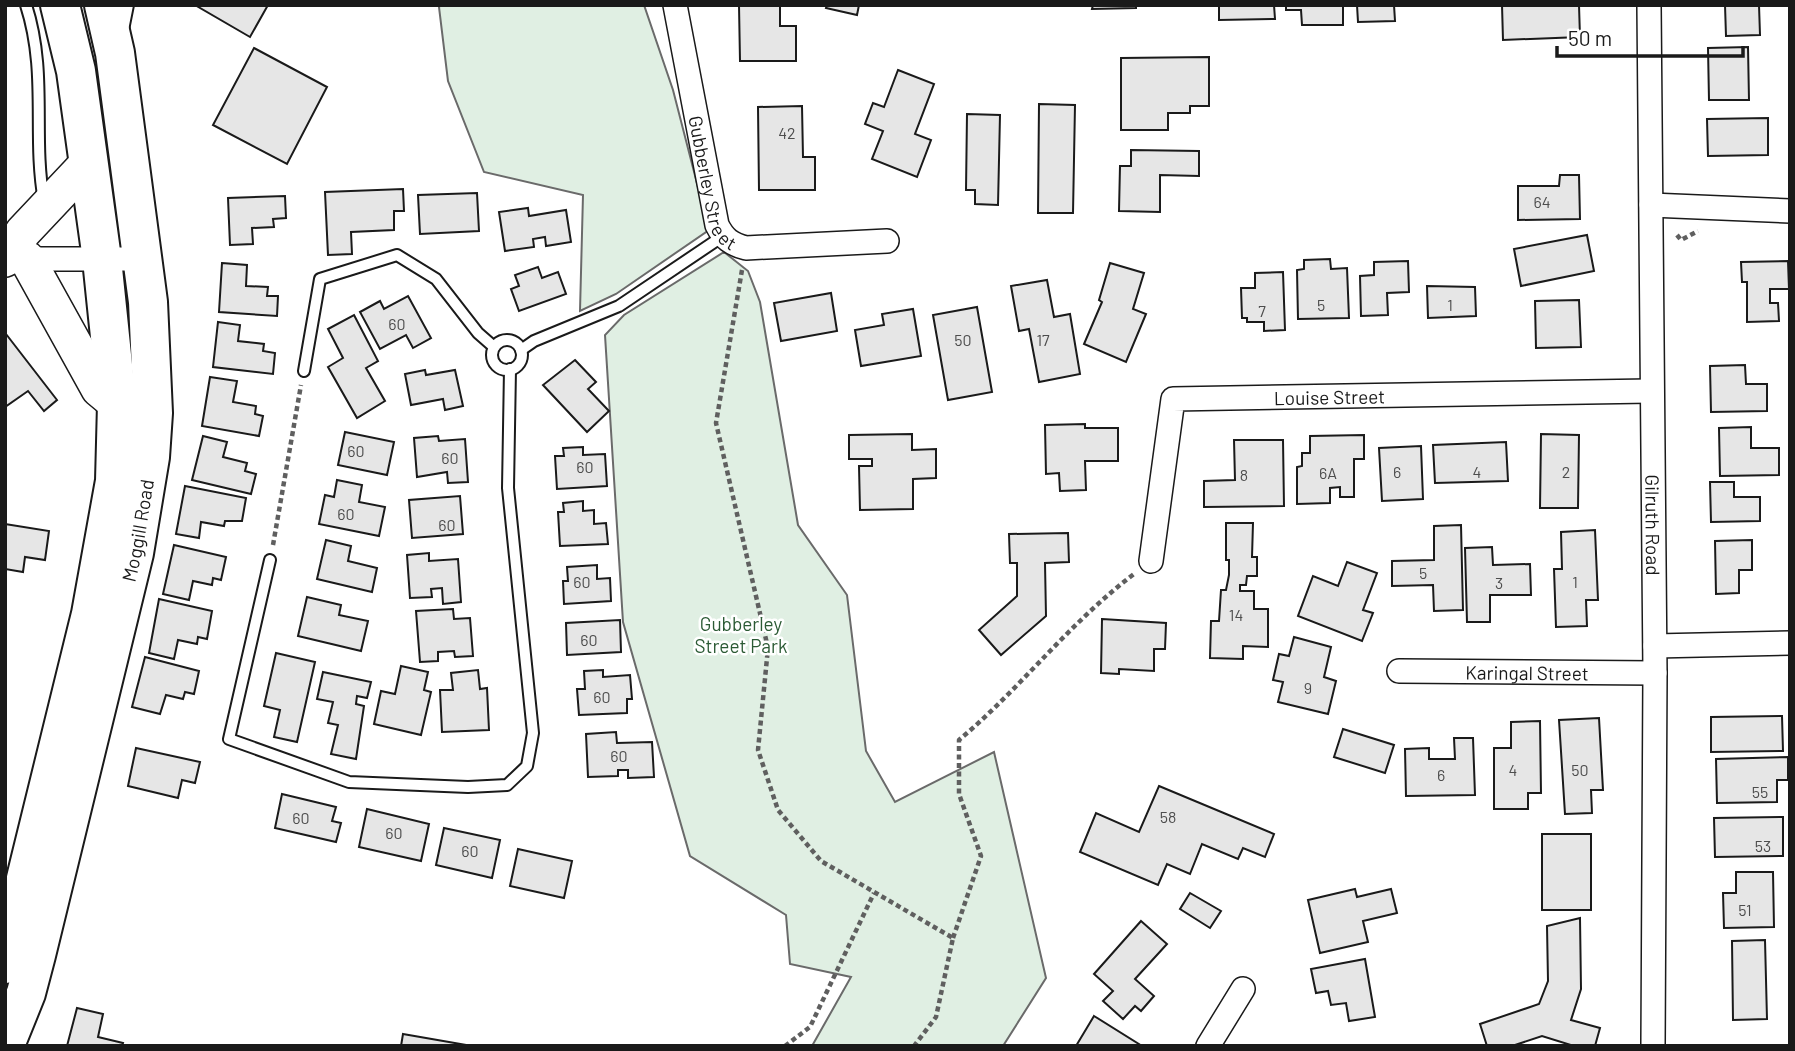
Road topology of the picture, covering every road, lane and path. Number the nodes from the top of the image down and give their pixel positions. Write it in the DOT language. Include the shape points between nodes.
graph roads {
  1 [pos="26,5"];
  2 [pos="60,5"];
  3 [pos="104,5"];
  4 [pos="128,5"];
  5 [pos="675,5"];
  6 [pos="1648,5"];
  7 [pos="115,53"];
  8 [pos="89,162"];
  9 [pos="1651,205"];
  10 [pos="45,211"];
  11 [pos="1790,211"];
  12 [pos="723,236"];
  13 [pos="887,241"];
  14 [pos="746,248"];
  15 [pos="16,259"];
  16 [pos="143,259"];
  17 [pos="102,260"];
  18 [pos="494,347"];
  19 [pos="521,350"];
  20 [pos="510,369"];
  21 [pos="303,371"];
  22 [pos="1650,391"];
  23 [pos="117,404"];
  24 [pos="270,559"];
  25 [pos="1151,561"];
  26 [pos="1790,643"];
  27 [pos="1655,646"];
  28 [pos="1399,671"];
  29 [pos="1655,673"];
  30 [pos="874,893"];
  31 [pos="953,938"];
  32 [pos="5,964"];
  33 [pos="1243,989"];
  34 [pos="5,1045"];
  35 [pos="785,1046"];
  36 [pos="914,1046"];
  37 [pos="1208,1046"];
  38 [pos="1653,1046"];
  1 -- 10 [label="lane" via="41,88 39,174"];
  2 -- 8 [label="highway, Moggill Road" via="73,52"];
  3 -- 7 [label="highway, Moggill Road"];
  4 -- 7 [label="lane"];
  5 -- 12 [label="street, Gubberley Street"];
  6 -- 9 [label="street, Gilruth Road"];
  7 -- 16 [label="highway, Moggill Road"];
  8 -- 10 [label="main road"];
  8 -- 17 [label="highway, Moggill Road"];
  9 -- 11 [label="street"];
  9 -- 22 [label="street, Gilruth Road"];
  10 -- 15 [label="main road" via="23,232"];
  12 -- 14 [label="street, Gubberley Street"];
  12 -- 19 [label="lane" via="619,306"];
  13 -- 14 [label="street, Gubberley Street"];
  14 -- 30 [label="path" via="716,423 768,648 758,750 778,810 821,861"];
  15 -- 17 [label="street"];
  15 -- 23 [label="main road" via="99,389"];
  16 -- 17 [label="street"];
  16 -- 34 [label="highway, Moggill Road" via="153,413 145,501 36,955"];
  17 -- 23 [label="highway, Moggill Road"];
  18 -- 19 [label="lane" via="508,340"];
  18 -- 20 [label="lane" via="495,363"];
  18 -- 21 [label="lane" via="436,279 397,255 320,279"];
  19 -- 20 [label="lane" via="520,362"];
  20 -- 24 [label="lane" via="508,488 533,733 527,766 507,785 468,788 349,782 229,739"];
  21 -- 24 [label="path"];
  22 -- 25 [label="street, Louise Street" via="1173,399"];
  22 -- 27 [label="street, Gilruth Road"];
  23 -- 32 [label="highway, Moggill Road" via="115,481 103,561"];
  25 -- 31 [label="path" via="1100,599 991,713 959,740 959,794 981,856"];
  26 -- 27 [label="street"];
  27 -- 29 [label="street, Gilruth Road"];
  28 -- 29 [label="street, Karingal Street"];
  29 -- 38 [label="street, Gilruth Road"];
  30 -- 31 [label="path"];
  30 -- 35 [label="path" via="810,1027"];
  31 -- 36 [label="path" via="936,1017"];
  33 -- 37 [label="street"];
}
